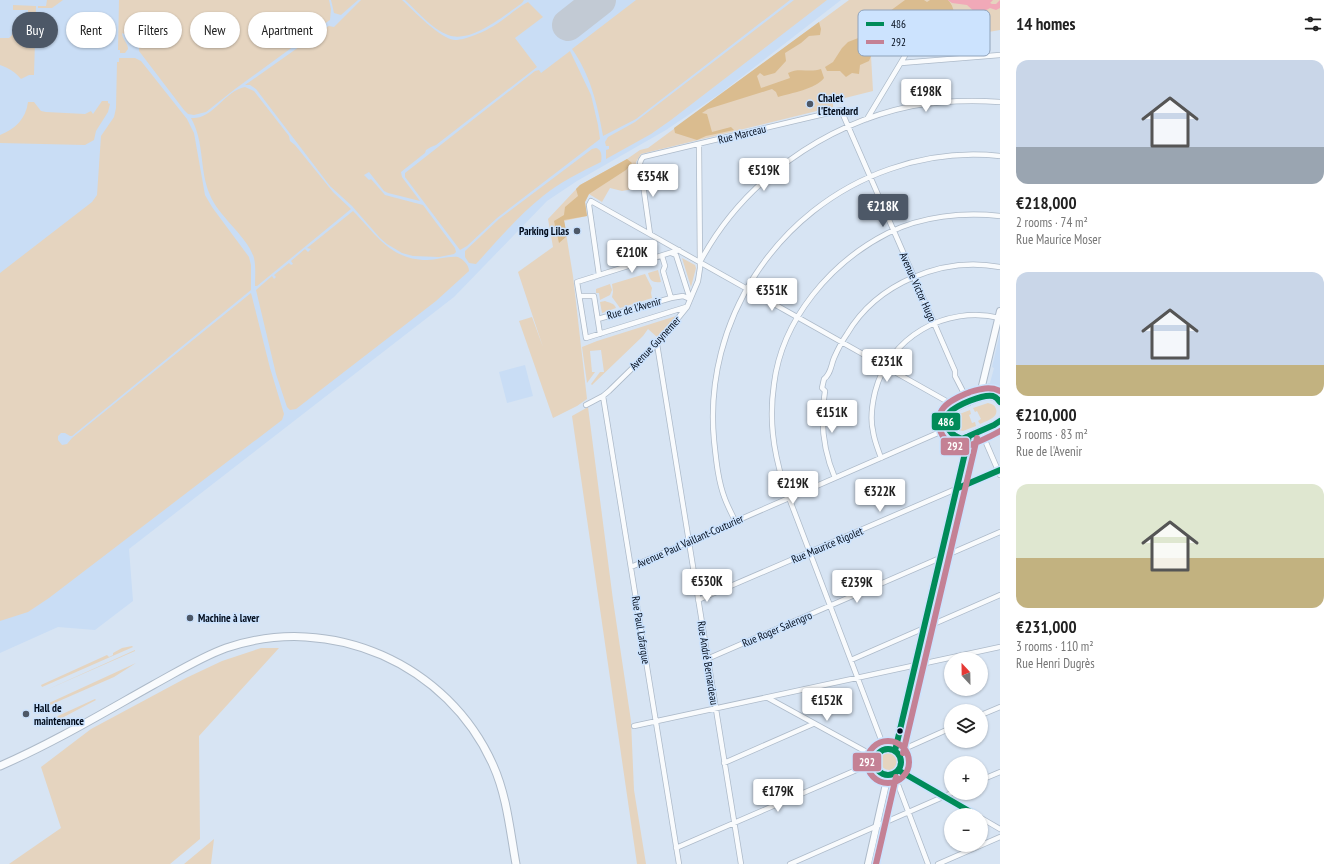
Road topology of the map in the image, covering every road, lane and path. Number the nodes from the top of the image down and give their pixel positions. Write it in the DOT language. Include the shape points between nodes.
graph roads {
  1 [pos="1000,55"];
  2 [pos="905,56"];
  3 [pos="988,56"];
  4 [pos="990,56"];
  5 [pos="901,63"];
  6 [pos="1000,102"];
  7 [pos="841,110"];
  8 [pos="867,120"];
  9 [pos="848,126"];
  10 [pos="699,145"];
  11 [pos="1000,156"];
  12 [pos="870,177"];
  13 [pos="1000,216"];
  14 [pos="894,231"];
  15 [pos="650,234"];
  16 [pos="679,250"];
  17 [pos="671,253"];
  18 [pos="662,256"];
  19 [pos="700,262"];
  20 [pos="1000,267"];
  21 [pos="598,275"];
  22 [pos="914,277"];
  23 [pos="747,288"];
  24 [pos="580,296"];
  25 [pos="671,298"];
  26 [pos="690,299"];
  27 [pos="687,307"];
  28 [pos="1000,315"];
  29 [pos="798,317"];
  30 [pos="598,318"];
  31 [pos="934,323"];
  32 [pos="600,334"];
  33 [pos="842,342"];
  34 [pos="657,344"];
  35 [pos="886,366"];
  36 [pos="603,396"];
  37 [pos="981,398"];
  38 [pos="1000,402"];
  39 [pos="969,403"];
  40 [pos="586,405"];
  41 [pos="955,409"];
  42 [pos="1000,421"];
  43 [pos="994,425"];
  44 [pos="947,429"];
  45 [pos="981,431"];
  46 [pos="1000,431"];
  47 [pos="969,436"];
  48 [pos="881,458"];
  49 [pos="999,472"];
  50 [pos="835,478"];
  51 [pos="958,488"];
  52 [pos="788,498"];
  53 [pos="735,521"];
  54 [pos="1000,532"];
  55 [pos="689,541"];
  56 [pos="809,553"];
  57 [pos="941,558"];
  58 [pos="631,566"];
  59 [pos="1000,595"];
  60 [pos="698,600"];
  61 [pos="830,607"];
  62 [pos="924,628"];
  63 [pos="1000,647"];
  64 [pos="707,659"];
  65 [pos="851,660"];
  66 [pos="915,665"];
  67 [pos="857,678"];
  68 [pos="768,697"];
  69 [pos="1000,707"];
  70 [pos="715,709"];
  71 [pos="988,712"];
  72 [pos="656,722"];
  73 [pos="813,724"];
  74 [pos="634,726"];
  75 [pos="944,731"];
  76 [pos="885,750"];
  77 [pos="896,752"];
  78 [pos="876,761"];
  79 [pos="724,763"];
  80 [pos="0,766"];
  81 [pos="1000,772"];
  82 [pos="893,773"];
  83 [pos="988,777"];
  84 [pos="943,796"];
  85 [pos="964,808"];
  86 [pos="908,812"];
  87 [pos="988,822"];
  88 [pos="734,823"];
  89 [pos="877,826"];
  90 [pos="1000,829"];
  91 [pos="1000,837"];
  92 [pos="676,848"];
  93 [pos="516,864"];
  94 [pos="679,864"];
  95 [pos="741,864"];
  96 [pos="790,864"];
  97 [pos="868,864"];
  98 [pos="928,864"];
  99 [pos="938,864"];
  1 -- 4 [label="street"];
  2 -- 5 [label="street"];
  3 -- 5 [label="street"];
  5 -- 8 [label="street"];
  6 -- 8 [label="street" via="938,102 898,110"];
  7 -- 9 [label="street, Avenue Victor Hugo"];
  7 -- 10 [label="street, Rue Marceau"];
  8 -- 9 [label="street"];
  9 -- 12 [label="street, Avenue Victor Hugo"];
  9 -- 19 [label="street" via="801,152 745,198 710,243"];
  10 -- 15 [label="street, Rue Marceau" via="643,157 641,160"];
  10 -- 19 [label="street, Avenue Guynemer"];
  11 -- 12 [label="street" via="932,158"];
  12 -- 14 [label="street, Avenue Victor Hugo"];
  12 -- 23 [label="street" via="822,203 795,226 770,253"];
  13 -- 14 [label="street" via="953,215 929,219"];
  14 -- 22 [label="street, Avenue Victor Hugo"];
  14 -- 29 [label="street" via="856,253 838,268 821,284"];
  15 -- 16 [label="street"];
  15 -- 21 [label="street" via="591,201 589,205"];
  16 -- 17 [label="street, Rue de l'Avenir"];
  16 -- 19 [label="street"];
  17 -- 18 [label="street, Rue de l'Avenir"];
  17 -- 26 [label="street" via="676,255"];
  18 -- 21 [label="street, Rue de l'Avenir"];
  18 -- 25 [label="street, Rue de l'Avenir"];
  19 -- 23 [label="street"];
  19 -- 26 [label="street, Avenue Guynemer" via="698,281"];
  20 -- 22 [label="street" via="952,266"];
  21 -- 24 [label="street, Rue de l'Avenir" via="577,282"];
  22 -- 31 [label="street, Avenue Victor Hugo"];
  22 -- 33 [label="street" via="874,301 854,322"];
  23 -- 29 [label="street"];
  23 -- 53 [label="street" via="730,322 720,353 713,390 712,424 716,461 725,498"];
  24 -- 30 [label="street, Rue de l'Avenir" via="594,296"];
  24 -- 32 [label="street, Rue de l'Avenir" via="586,338"];
  25 -- 26 [label="street, Rue de l'Avenir" via="683,296"];
  25 -- 30 [label="street, Rue de l'Avenir"];
  26 -- 27 [label="street, Avenue Guynemer"];
  27 -- 32 [label="street, Rue de l'Avenir"];
  27 -- 34 [label="street, Avenue Guynemer"];
  28 -- 31 [label="street" via="968,314"];
  28 -- 37 [label="street"];
  29 -- 33 [label="street"];
  29 -- 52 [label="street" via="782,351 774,383 772,410 773,444"];
  30 -- 32 [label="street, Rue de l'Avenir"];
  31 -- 35 [label="street" via="900,346"];
  31 -- 39 [label="street, Avenue Victor Hugo" via="955,376"];
  33 -- 35 [label="street"];
  33 -- 50 [label="street" via="822,388 825,391 822,419 824,440"];
  34 -- 36 [label="street, Avenue Guynemer"];
  34 -- 55 [label="street, Rue André Bernardeau"];
  35 -- 41 [label="street" via="948,402"];
  35 -- 48 [label="street" via="877,384 872,415 873,431"];
  36 -- 40 [label="street, Avenue Guynemer"];
  36 -- 58 [label="street, Rue Paul Lafargue"];
  37 -- 38 [label="street" via="995,397"];
  37 -- 39 [label="street"];
  39 -- 41 [label="street"];
  41 -- 44 [label="street" via="947,416"];
  42 -- 43 [label="street"];
  43 -- 45 [label="street"];
  43 -- 46 [label="street"];
  44 -- 47 [label="street" via="953,436"];
  44 -- 48 [label="street, Avenue Paul Vaillant-Couturier"];
  45 -- 47 [label="street"];
  45 -- 49 [label="street"];
  47 -- 51 [label="street"];
  48 -- 50 [label="street, Avenue Paul Vaillant-Couturier"];
  49 -- 51 [label="street, Rue Maurice Rigolet"];
  50 -- 52 [label="street, Avenue Paul Vaillant-Couturier"];
  51 -- 56 [label="street, Rue Maurice Rigolet"];
  51 -- 57 [label="street"];
  52 -- 53 [label="street, Avenue Paul Vaillant-Couturier"];
  52 -- 56 [label="street"];
  53 -- 55 [label="street, Avenue Paul Vaillant-Couturier"];
  54 -- 57 [label="street, Rue Roger Salengro"];
  55 -- 58 [label="street, Avenue Paul Vaillant-Couturier"];
  55 -- 60 [label="street, Rue André Bernardeau"];
  56 -- 60 [label="street, Rue Maurice Rigolet"];
  56 -- 61 [label="street"];
  57 -- 61 [label="street, Rue Roger Salengro"];
  57 -- 62 [label="street"];
  58 -- 72 [label="street, Rue Paul Lafargue"];
  59 -- 62 [label="street"];
  60 -- 64 [label="street, Rue André Bernardeau"];
  61 -- 64 [label="street, Rue Roger Salengro"];
  61 -- 65 [label="street"];
  62 -- 65 [label="street"];
  62 -- 66 [label="street"];
  63 -- 66 [label="street"];
  64 -- 70 [label="street, Rue André Bernardeau"];
  65 -- 67 [label="street"];
  66 -- 67 [label="street"];
  66 -- 77 [label="street"];
  67 -- 68 [label="street"];
  67 -- 76 [label="street"];
  68 -- 70 [label="street"];
  68 -- 73 [label="street"];
  69 -- 71 [label="street"];
  70 -- 72 [label="street"];
  70 -- 79 [label="street, Rue André Bernardeau"];
  72 -- 74 [label="street"];
  72 -- 92 [label="street, Rue Paul Lafargue"];
  73 -- 78 [label="street" via="872,755"];
  73 -- 79 [label="street"];
  75 -- 77 [label="street"];
  76 -- 77 [label="street"];
  76 -- 78 [label="street" via="879,753"];
  77 -- 82 [label="street" via="901,764"];
  78 -- 82 [label="street" via="878,770"];
  78 -- 88 [label="street"];
  79 -- 88 [label="street, Rue André Bernardeau"];
  80 -- 93 [label="main road" via="226,648 260,639 280,637 335,640 361,646 400,663 443,694 464,718 484,746 498,777 506,805"];
  81 -- 83 [label="street"];
  82 -- 84 [label="street"];
  82 -- 86 [label="street"];
  82 -- 89 [label="street"];
  84 -- 85 [label="street"];
  84 -- 86 [label="street"];
  86 -- 89 [label="street"];
  86 -- 98 [label="street"];
  87 -- 90 [label="street"];
  88 -- 92 [label="street"];
  88 -- 95 [label="street, Rue André Bernardeau"];
  89 -- 96 [label="street"];
  89 -- 97 [label="street"];
  91 -- 99 [label="street"];
  92 -- 94 [label="street, Rue Paul Lafargue"];
}
